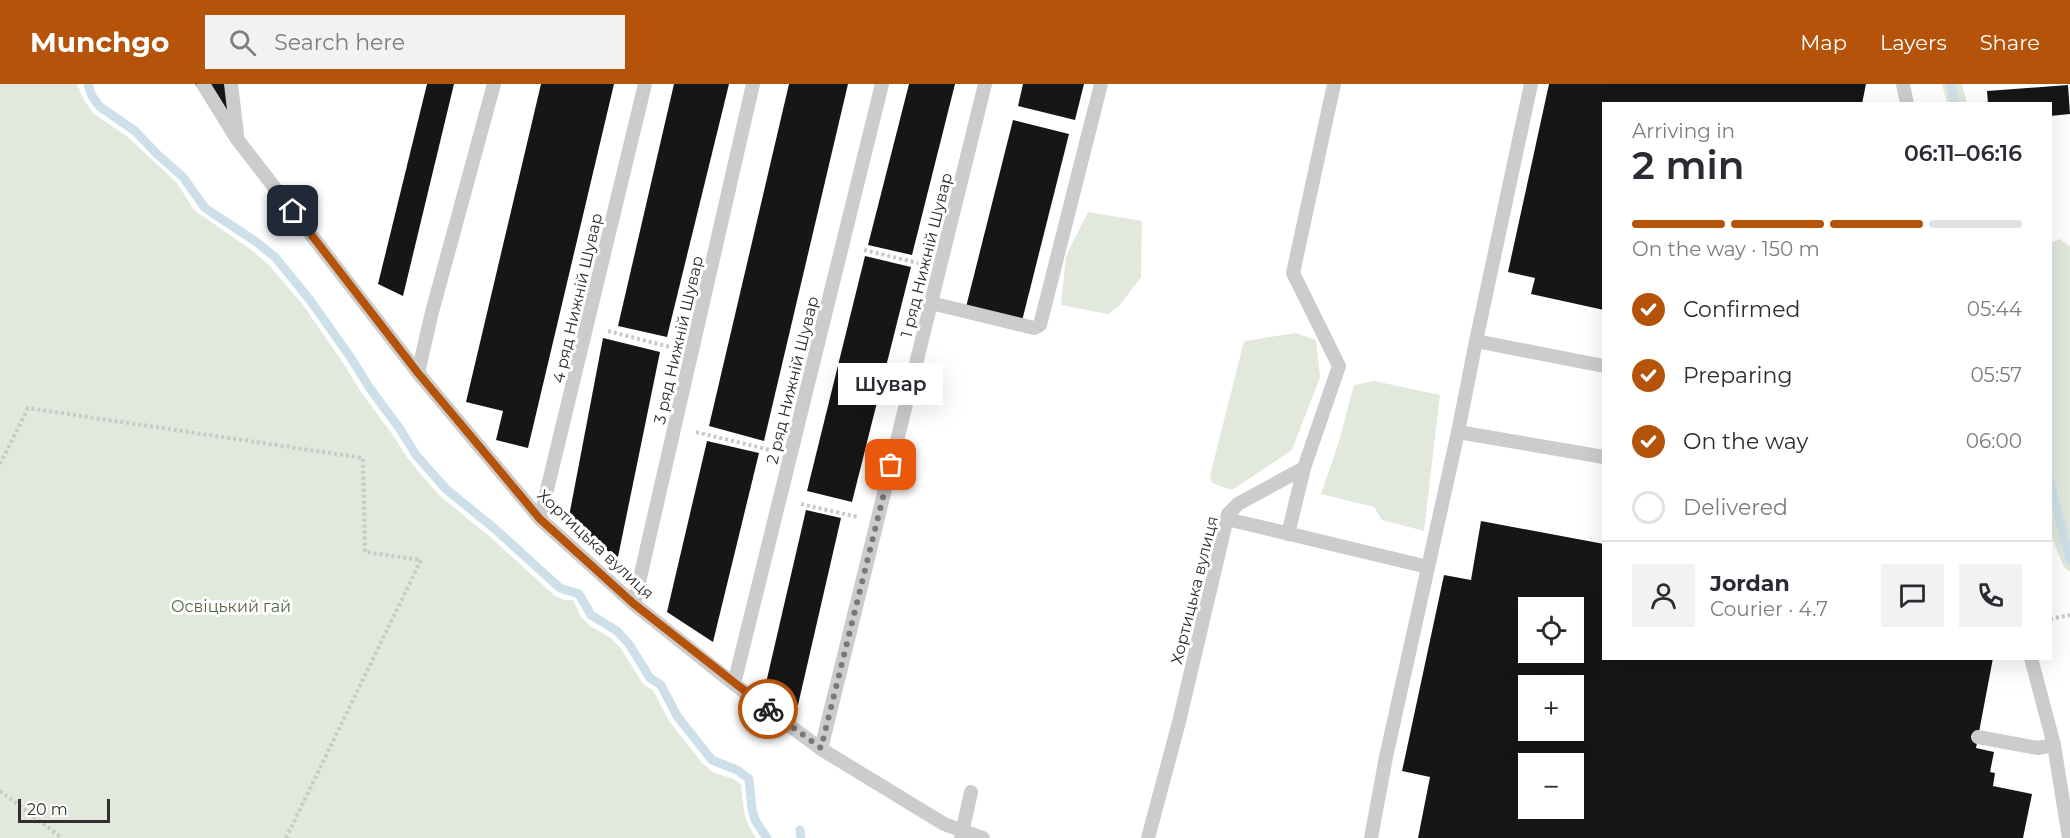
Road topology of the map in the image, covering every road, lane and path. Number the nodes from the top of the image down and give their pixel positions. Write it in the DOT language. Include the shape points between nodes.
graph roads {
  1 [pos="203,84"];
  2 [pos="231,84"];
  3 [pos="494,84"];
  4 [pos="645,84"];
  5 [pos="753,84"];
  6 [pos="882,84"];
  7 [pos="985,84"];
  8 [pos="1101,84"];
  9 [pos="1334,84"];
  10 [pos="1531,84"];
  11 [pos="1903,84"];
  12 [pos="1907,102"];
  13 [pos="237,139"];
  14 [pos="843,244"];
  15 [pos="939,268"];
  16 [pos="931,303"];
  17 [pos="587,325"];
  18 [pos="1476,341"];
  19 [pos="692,352"];
  20 [pos="1602,366"];
  21 [pos="418,373"];
  22 [pos="675,427"];
  23 [pos="1458,432"];
  24 [pos="790,455"];
  25 [pos="1602,457"];
  26 [pos="0,464"];
  27 [pos="1304,468"];
  28 [pos="779,499"];
  29 [pos="540,519"];
  30 [pos="1227,519"];
  31 [pos="878,522"];
  32 [pos="1288,534"];
  33 [pos="1428,567"];
  34 [pos="634,604"];
  35 [pos="2070,615"];
  36 [pos="2053,618"];
  37 [pos="2032,660"];
  38 [pos="734,684"];
  39 [pos="1978,737"];
  40 [pos="2055,745"];
  41 [pos="821,748"];
  42 [pos="0,791"];
  43 [pos="971,792"];
  44 [pos="962,834"];
  45 [pos="62,838"];
  46 [pos="286,838"];
  47 [pos="984,838"];
  48 [pos="1148,838"];
  49 [pos="1371,838"];
  50 [pos="2069,838"];
  1 -- 13 [label="lane, Хортицька вулиця"];
  2 -- 13 [label="lane"];
  3 -- 21 [label="lane"];
  4 -- 17 [label="lane, 4 ряд Нижній Шувар"];
  5 -- 19 [label="lane, 3 ряд Нижній Шувар"];
  6 -- 14 [label="lane, 2 ряд Нижній Шувар"];
  7 -- 15 [label="lane, 1 ряд Нижній Шувар"];
  8 -- 16 [label="lane" via="1040,325 1034,328"];
  9 -- 27 [label="lane" via="1293,273 1339,366"];
  10 -- 18 [label="lane"];
  11 -- 12 [label="lane"];
  13 -- 21 [label="lane, Хортицька вулиця"];
  14 -- 15 [label="path"];
  14 -- 24 [label="lane, 2 ряд Нижній Шувар"];
  15 -- 16 [label="lane, 1 ряд Нижній Шувар"];
  16 -- 31 [label="lane, 1 ряд Нижній Шувар"];
  17 -- 19 [label="path"];
  17 -- 29 [label="lane, 4 ряд Нижній Шувар"];
  18 -- 20 [label="lane"];
  18 -- 23 [label="lane"];
  19 -- 22 [label="lane, 3 ряд Нижній Шувар"];
  21 -- 29 [label="lane, Хортицька вулиця"];
  22 -- 24 [label="path"];
  22 -- 34 [label="lane, 3 ряд Нижній Шувар"];
  23 -- 25 [label="lane"];
  23 -- 33 [label="lane"];
  24 -- 28 [label="lane, 2 ряд Нижній Шувар"];
  26 -- 46 [label="path" via="28,408 363,458 365,552 421,560"];
  27 -- 30 [label="lane, Хортицька вулиця" via="1238,504"];
  27 -- 32 [label="lane"];
  28 -- 31 [label="path"];
  28 -- 38 [label="lane, 2 ряд Нижній Шувар"];
  29 -- 34 [label="lane, Хортицька вулиця"];
  30 -- 32 [label="lane"];
  30 -- 48 [label="lane, Хортицька вулиця"];
  31 -- 41 [label="lane, 1 ряд Нижній Шувар"];
  32 -- 33 [label="lane"];
  33 -- 49 [label="lane"];
  34 -- 38 [label="lane, Хортицька вулиця"];
  35 -- 36 [label="path"];
  37 -- 40 [label="lane"];
  38 -- 41 [label="lane, Хортицька вулиця"];
  39 -- 40 [label="lane" via="2038,748"];
  40 -- 50 [label="lane"];
  41 -- 44 [label="lane, Хортицька вулиця"];
  42 -- 45 [label="path"];
  43 -- 44 [label="lane"];
  44 -- 47 [label="lane, Хортицька вулиця"];
}
